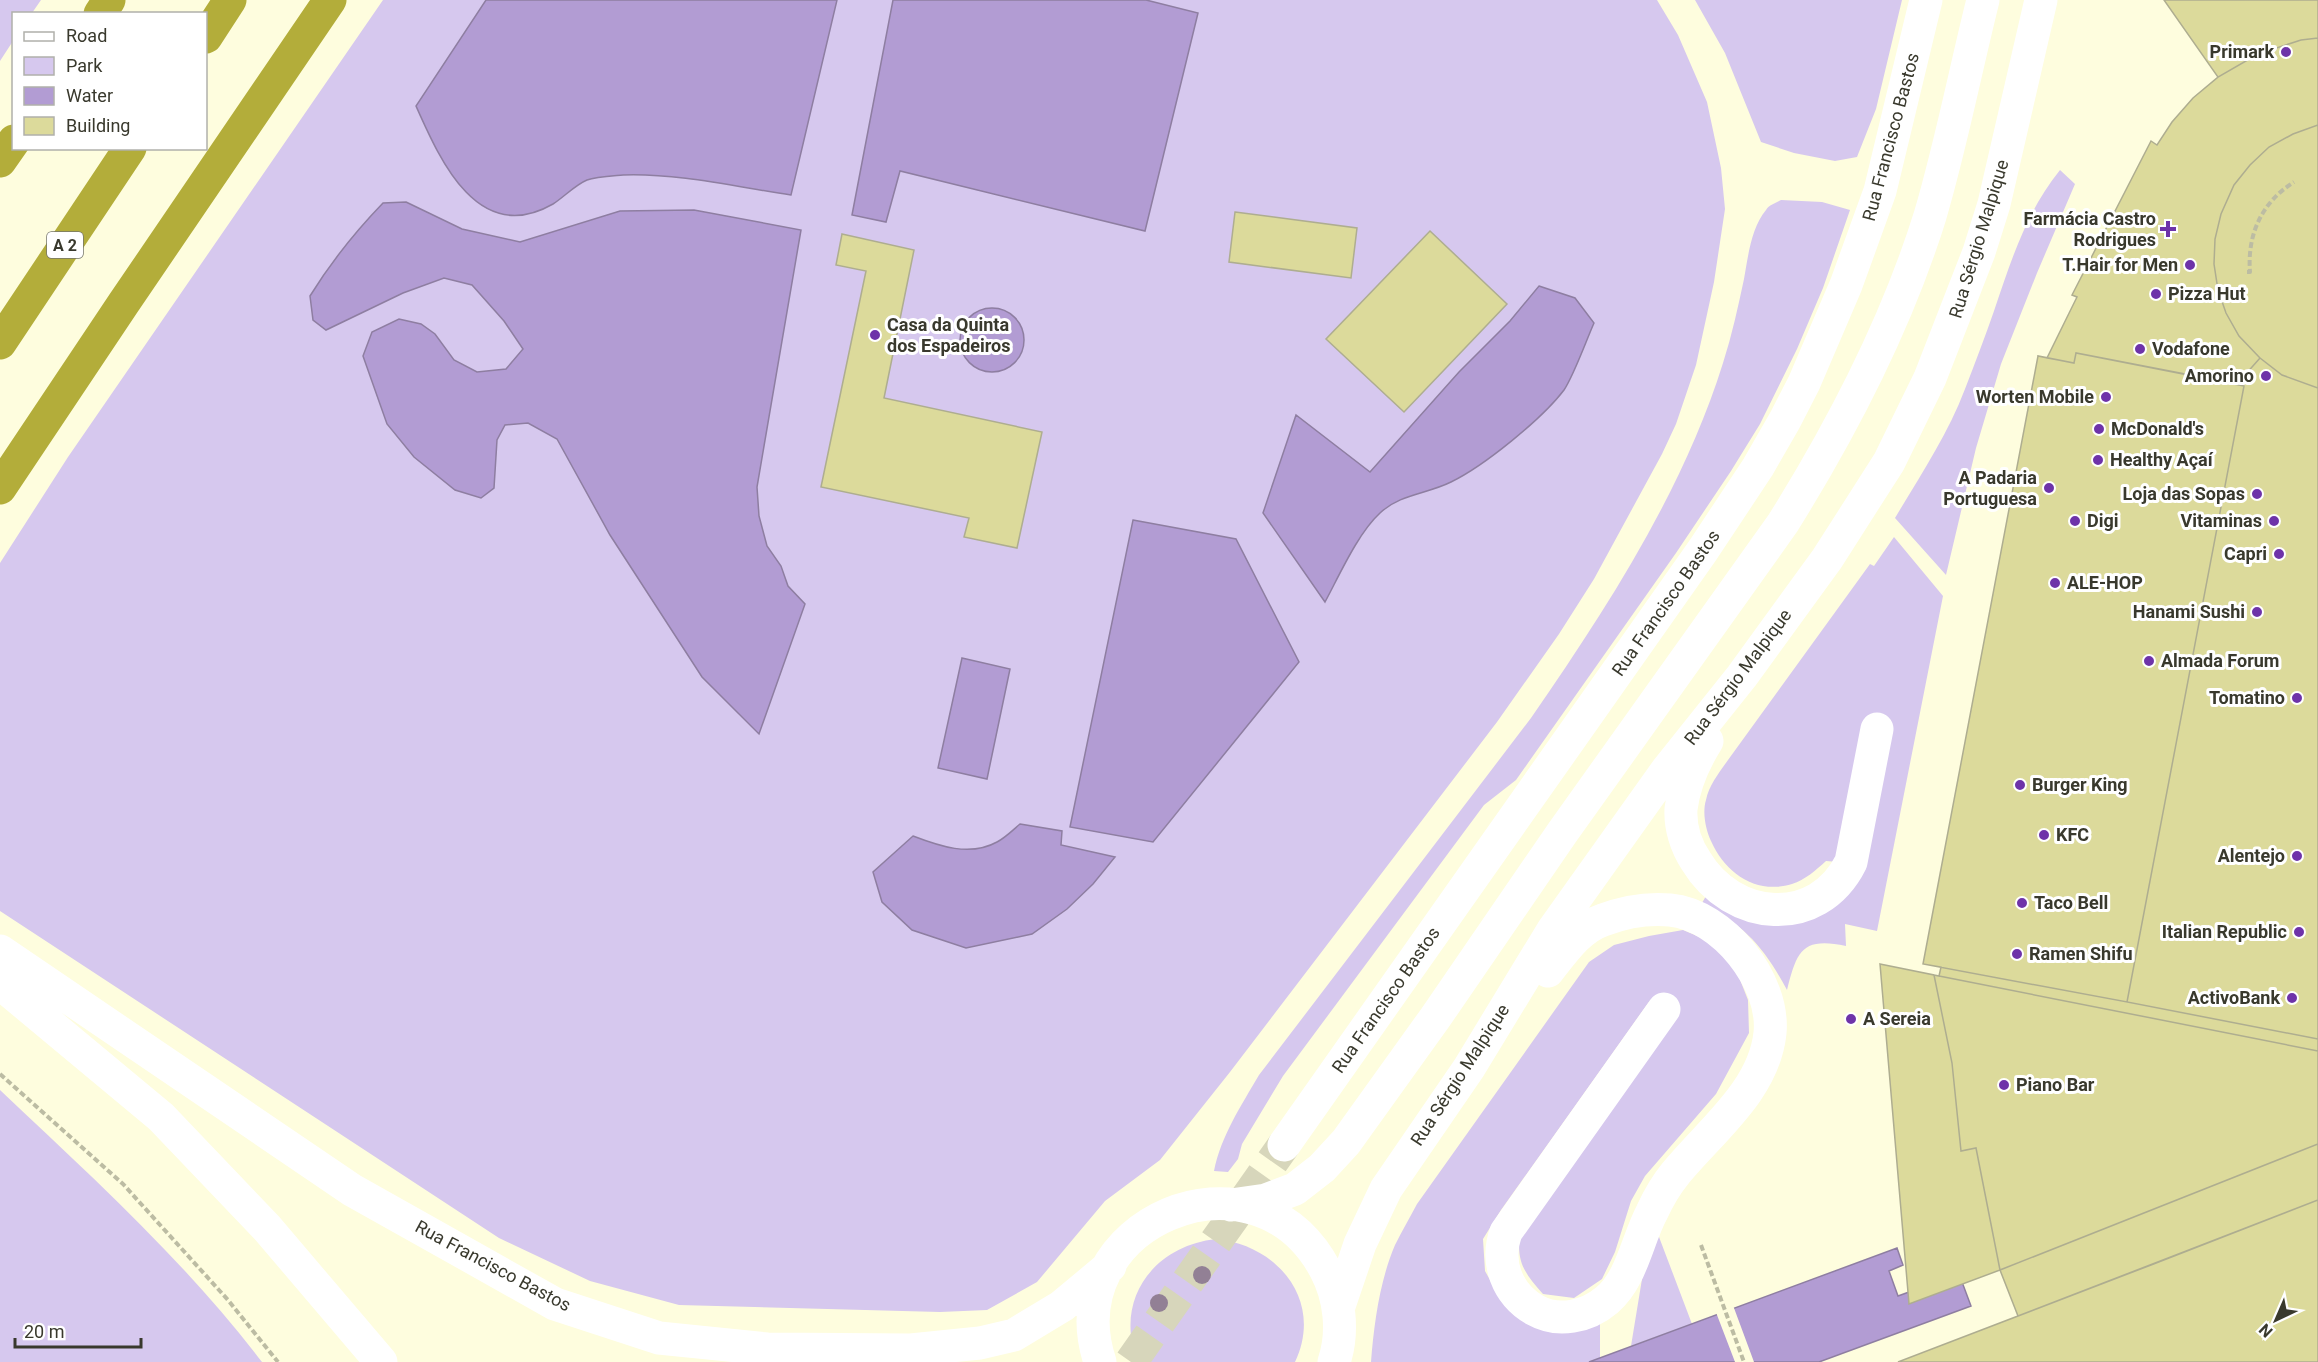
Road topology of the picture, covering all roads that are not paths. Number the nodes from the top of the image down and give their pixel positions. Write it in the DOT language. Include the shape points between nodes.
graph roads {
  1 [pos="230,0"];
  2 [pos="330,0"];
  3 [pos="1926,0"];
  4 [pos="1983,0"];
  5 [pos="2041,0"];
  6 [pos="207,35"];
  7 [pos="12,144"];
  8 [pos="129,150"];
  9 [pos="0,161"];
  10 [pos="0,343"];
  11 [pos="0,488"];
  12 [pos="1771,637"];
  13 [pos="1876,729"];
  14 [pos="0,951"];
  15 [pos="0,983"];
  16 [pos="1664,1009"];
  17 [pos="1468,1068"];
  18 [pos="1284,1145"];
  19 [pos="1231,1204"];
  20 [pos="1110,1266"];
  21 [pos="1338,1309"];
  22 [pos="1335,1360"];
  23 [pos="381,1362"];
  24 [pos="1100,1362"];
  1 -- 6 [label="highway"];
  2 -- 11 [label="highway"];
  3 -- 18 [label="street, Rua Francisco Bastos" via="1880,190 1826,335 1785,420 1715,534"];
  4 -- 19 [label="street" via="1942,172 1915,261 1881,346 1794,507 1346,1142 1296,1189 1266,1200"];
  5 -- 12 [label="street, Rua Sérgio Malpique" via="1994,204 1966,290 1934,369 1911,420 1866,499"];
  7 -- 9 [label="highway"];
  8 -- 10 [label="highway, A 2"];
  12 -- 13 [label="street" via="1703,747 1684,789 1681,811 1685,839 1714,885 1752,907 1776,909 1797,908 1833,889 1851,862"];
  12 -- 17 [label="street, Rua Sérgio Malpique" via="1667,770 1575,898"];
  14 -- 20 [label="street, Rua Francisco Bastos" via="352,1190 555,1304 659,1338 767,1349 911,1350 980,1343 1014,1335 1062,1306"];
  15 -- 23 [label="street" via="161,1118 267,1228"];
  16 -- 17 [label="street" via="1503,1240 1502,1266 1519,1297 1547,1315 1576,1317 1593,1310 1615,1292 1674,1175 1749,1091 1770,1033 1768,999 1754,971 1730,940 1704,921 1672,910 1638,911 1601,920 1576,937"];
  17 -- 21 [label="street, Rua Sérgio Malpique" via="1386,1189 1360,1244"];
  19 -- 20 [label="street" via="1199,1204 1154,1220 1129,1240"];
  19 -- 21 [label="street" via="1270,1216 1302,1239 1330,1278"];
  20 -- 24 [label="street" via="1095,1311 1095,1343"];
  21 -- 22 [label="street"];
}
